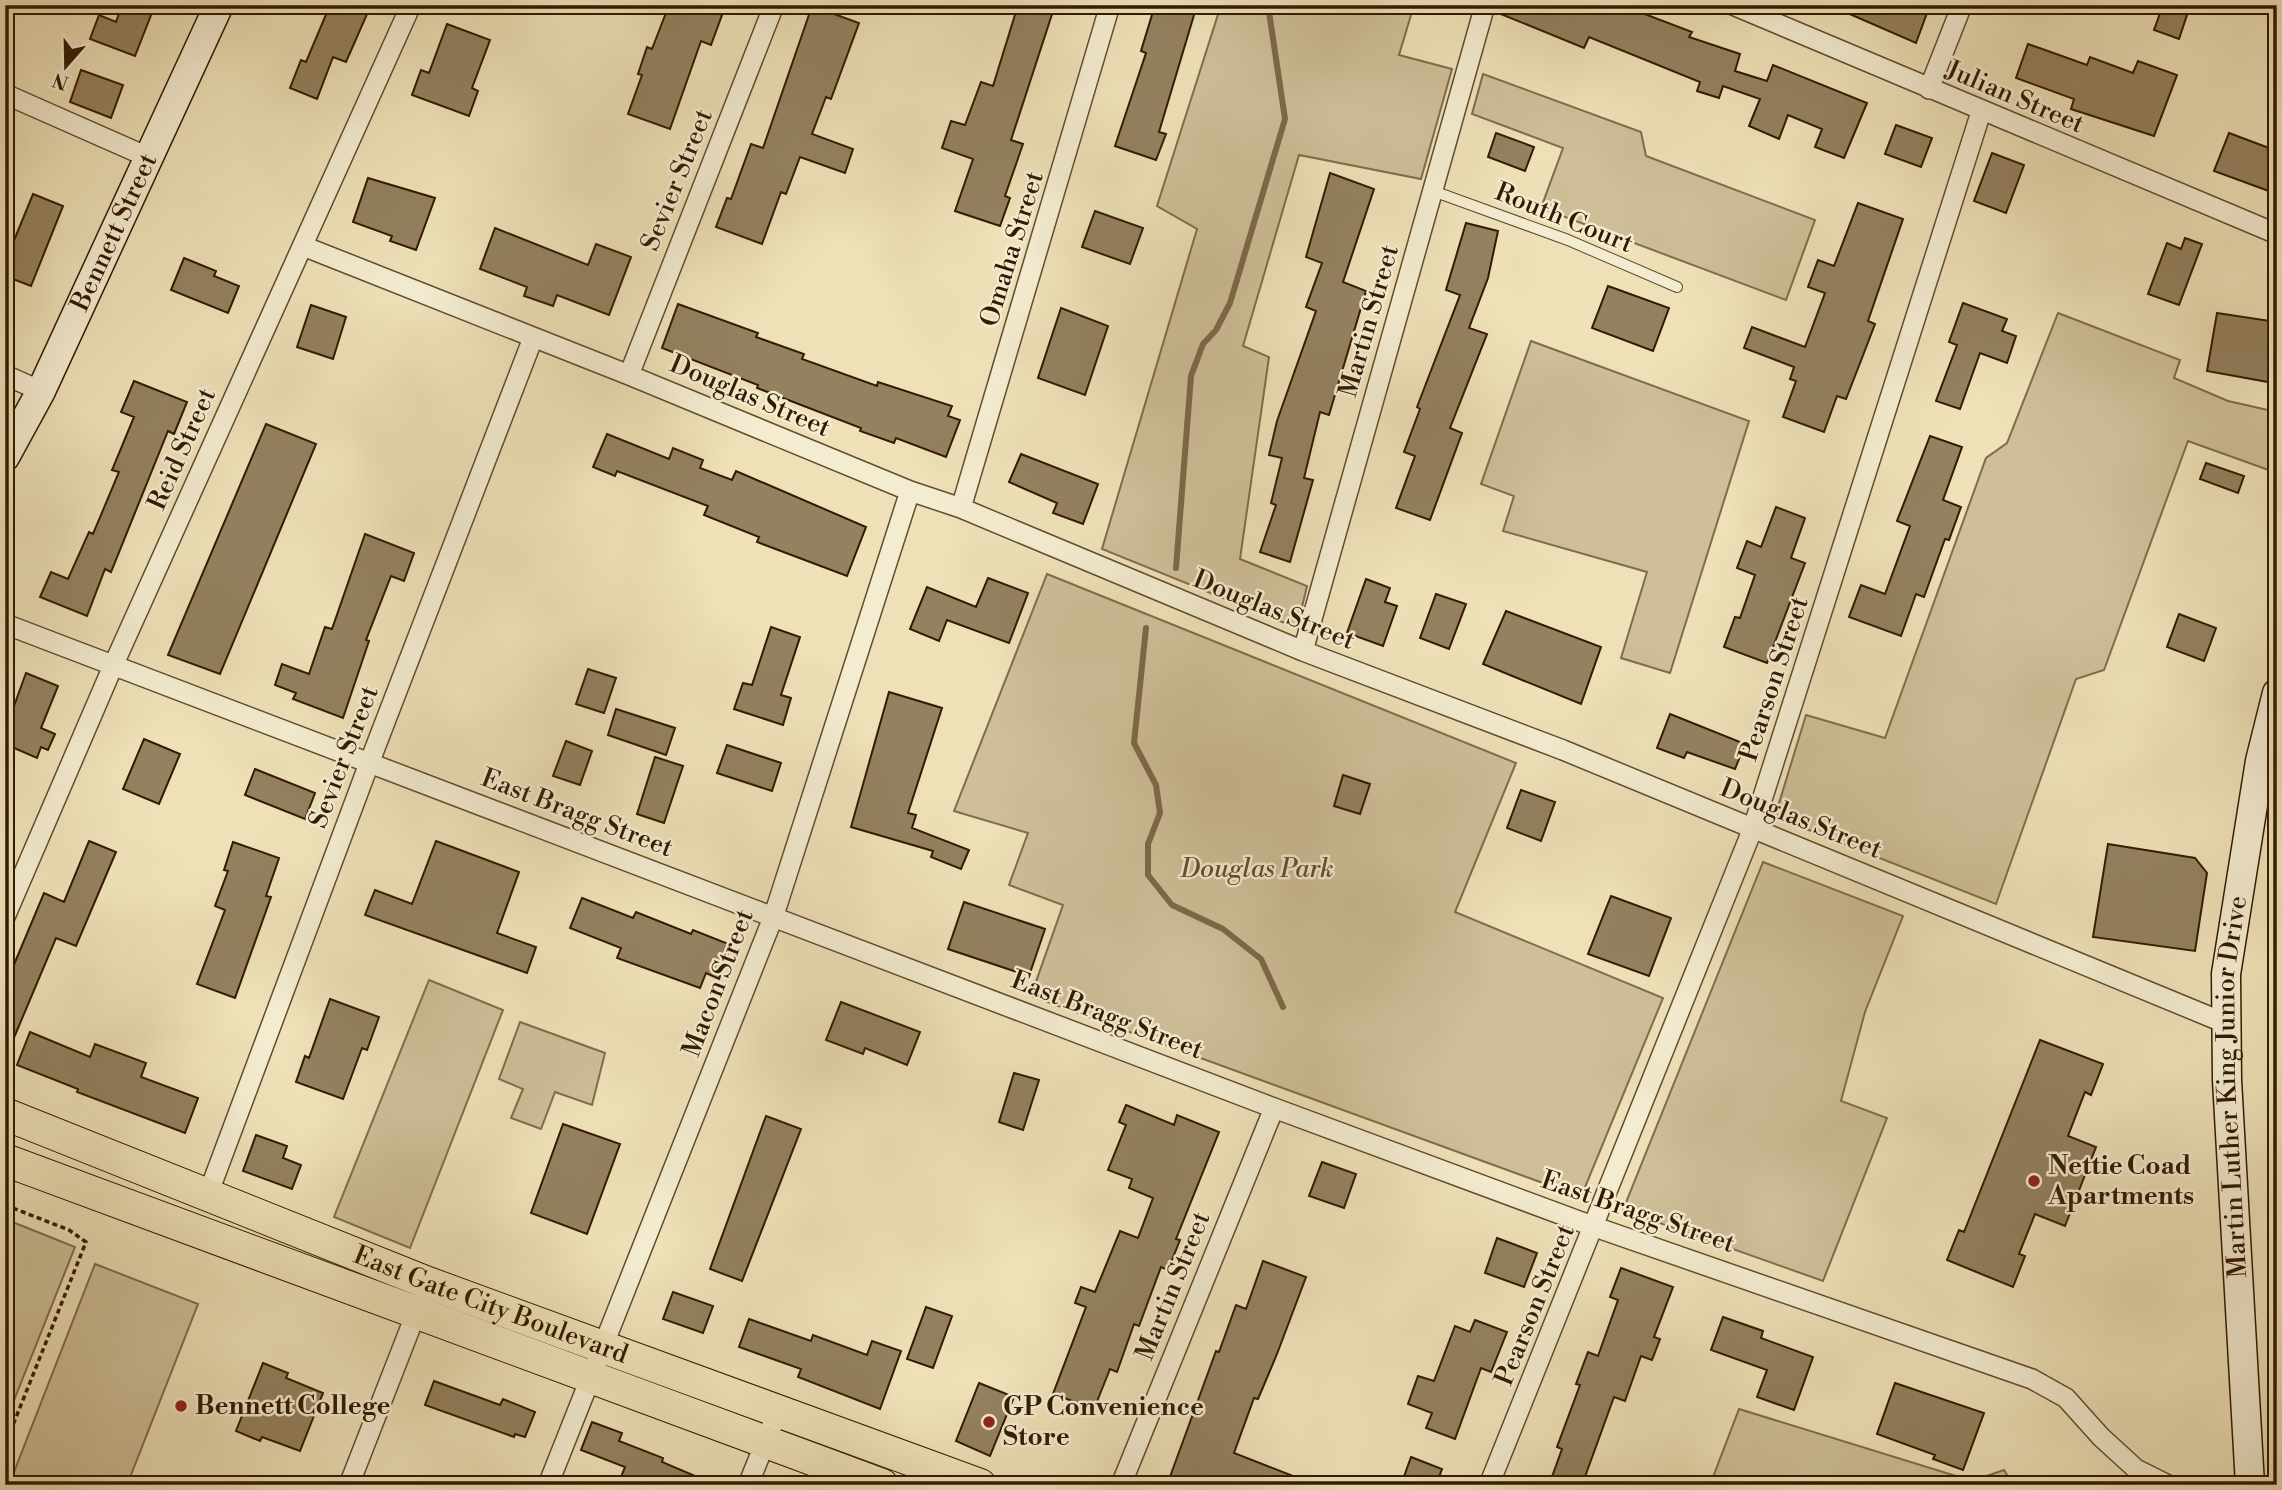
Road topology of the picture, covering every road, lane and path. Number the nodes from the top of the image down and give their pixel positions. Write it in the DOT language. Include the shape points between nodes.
graph roads {
  1 [pos="219,5"];
  2 [pos="411,5"];
  3 [pos="774,5"];
  4 [pos="1110,5"];
  5 [pos="1485,5"];
  6 [pos="1962,5"];
  7 [pos="1742,7"];
  8 [pos="1929,89"];
  9 [pos="5,94"];
  10 [pos="1981,112"];
  11 [pos="150,158"];
  12 [pos="1433,191"];
  13 [pos="2277,234"];
  14 [pos="303,246"];
  15 [pos="1677,287"];
  16 [pos="533,338"];
  17 [pos="629,374"];
  18 [pos="5,375"];
  19 [pos="40,391"];
  20 [pos="5,457"];
  21 [pos="910,491"];
  22 [pos="961,508"];
  23 [pos="5,624"];
  24 [pos="1303,651"];
  25 [pos="113,666"];
  26 [pos="2277,693"];
  27 [pos="370,761"];
  28 [pos="1753,828"];
  29 [pos="774,915"];
  30 [pos="5,917"];
  31 [pos="2225,1023"];
  32 [pos="1274,1108"];
  33 [pos="5,1114"];
  34 [pos="5,1160"];
  35 [pos="207,1196"];
  36 [pos="5,1205"];
  37 [pos="1595,1227"];
  38 [pos="428,1283"];
  39 [pos="416,1314"];
  40 [pos="603,1347"];
  41 [pos="591,1379"];
  42 [pos="778,1410"];
  43 [pos="766,1442"];
  44 [pos="5,1445"];
  45 [pos="349,1485"];
  46 [pos="548,1485"];
  47 [pos="748,1485"];
  48 [pos="882,1485"];
  49 [pos="980,1485"];
  50 [pos="1121,1485"];
  51 [pos="1489,1485"];
  52 [pos="2168,1485"];
  53 [pos="2250,1485"];
  1 -- 11 [label="main road, Bennett Street"];
  2 -- 14 [label="street, Reid Street"];
  3 -- 17 [label="street, Sevier Street"];
  4 -- 22 [label="street, Omaha Street"];
  5 -- 12 [label="street, Martin Street"];
  6 -- 8 [label="street"];
  7 -- 8 [label="street, Julian Street"];
  8 -- 10 [label="street, Julian Street"];
  9 -- 11 [label="street"];
  10 -- 13 [label="street, Julian Street"];
  10 -- 28 [label="street, Pearson Street"];
  11 -- 19 [label="main road, Bennett Street"];
  12 -- 15 [label="lane, Routh Court" via="1568,240"];
  12 -- 24 [label="street, Martin Street"];
  14 -- 16 [label="street, Douglas Street"];
  14 -- 25 [label="street, Reid Street"];
  16 -- 17 [label="street, Douglas Street"];
  16 -- 27 [label="street, Sevier Street"];
  17 -- 21 [label="street, Douglas Street"];
  18 -- 19 [label="street"];
  19 -- 20 [label="main road, Bennett Street"];
  21 -- 22 [label="street, Douglas Street"];
  21 -- 29 [label="street, Macon Street"];
  22 -- 24 [label="street, Douglas Street"];
  23 -- 25 [label="street, East Bragg Street"];
  24 -- 28 [label="street, Douglas Street"];
  25 -- 27 [label="street, East Bragg Street"];
  25 -- 30 [label="street, Reid Street"];
  26 -- 31 [label="main road, Martin Luther King Junior Drive" via="2260,761 2239,886"];
  27 -- 29 [label="street, East Bragg Street"];
  27 -- 35 [label="street, Sevier Street"];
  28 -- 31 [label="street, Douglas Street"];
  28 -- 37 [label="street, Pearson Street"];
  29 -- 32 [label="street, East Bragg Street"];
  29 -- 40 [label="street, Macon Street"];
  31 -- 53 [label="main road, Martin Luther King Junior Drive"];
  32 -- 37 [label="street, East Bragg Street"];
  32 -- 50 [label="street, Martin Street"];
  33 -- 35 [label="main road, East Gate City Boulevard"];
  34 -- 39 [label="main road, East Gate City Boulevard"];
  35 -- 38 [label="main road, East Gate City Boulevard"];
  36 -- 44 [label="path" via="69,1230 86,1242"];
  37 -- 51 [label="street, Pearson Street"];
  37 -- 52 [label="street, East Bragg Street" via="2032,1378 2066,1398 2136,1469"];
  38 -- 39 [label="street"];
  38 -- 40 [label="main road, East Gate City Boulevard"];
  39 -- 41 [label="main road, East Gate City Boulevard"];
  39 -- 45 [label="street"];
  40 -- 41 [label="street, Macon Street"];
  40 -- 42 [label="main road, East Gate City Boulevard"];
  41 -- 43 [label="main road, East Gate City Boulevard"];
  41 -- 46 [label="street, Macon Street"];
  42 -- 43 [label="street"];
  42 -- 49 [label="main road, East Gate City Boulevard"];
  43 -- 47 [label="street"];
  43 -- 48 [label="main road, East Gate City Boulevard"];
}
